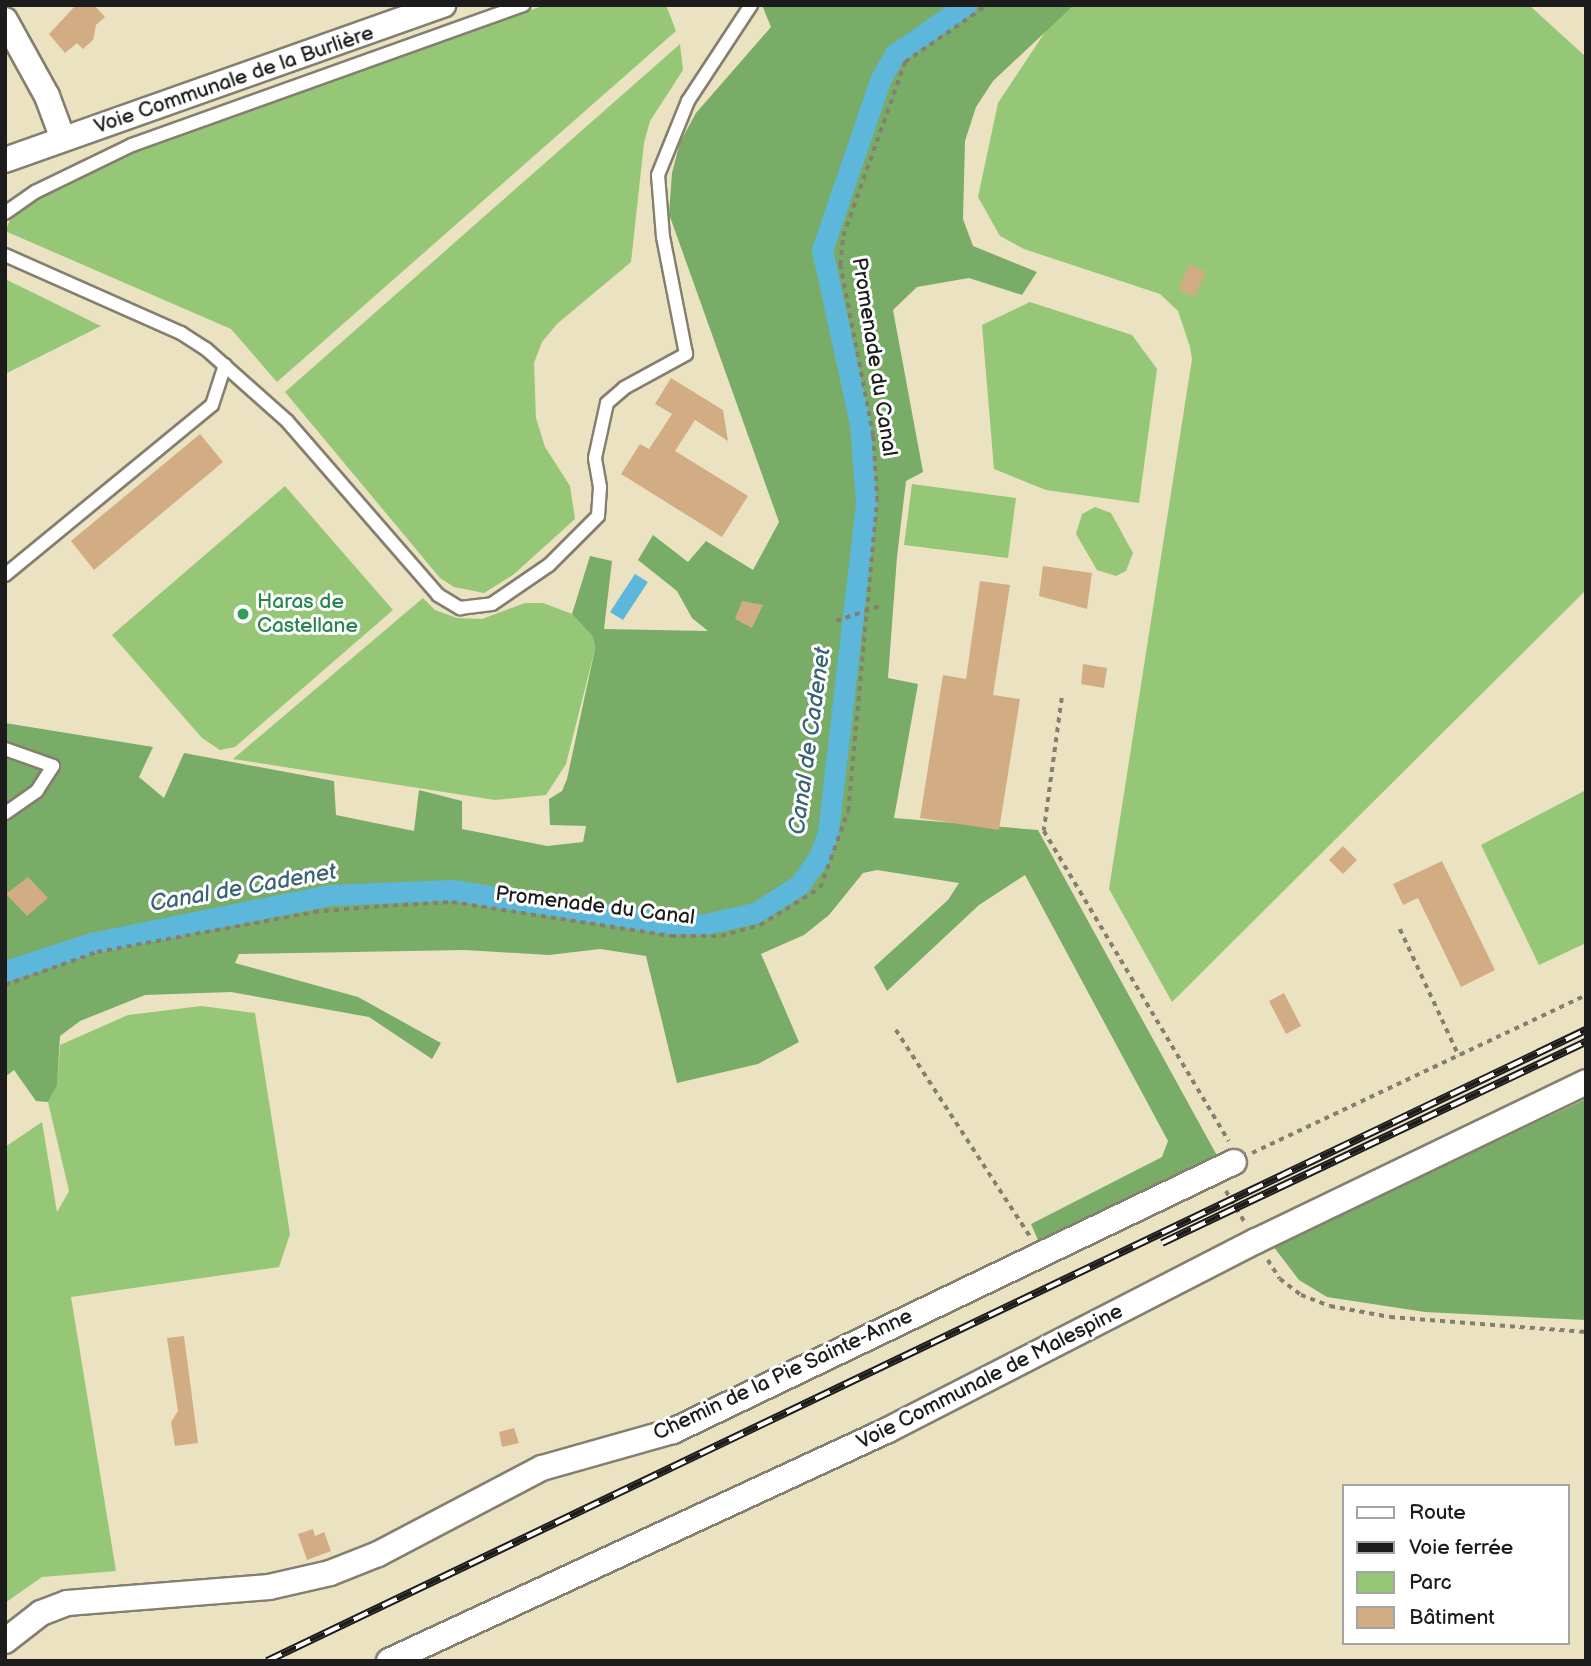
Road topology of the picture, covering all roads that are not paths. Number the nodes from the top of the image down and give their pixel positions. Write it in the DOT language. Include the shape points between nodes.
graph roads {
  1 [pos="443,5"];
  2 [pos="524,5"];
  3 [pos="751,5"];
  4 [pos="5,20"];
  5 [pos="63,139"];
  6 [pos="5,160"];
  7 [pos="5,213"];
  8 [pos="5,255"];
  9 [pos="225,365"];
  10 [pos="5,575"];
  11 [pos="5,750"];
  12 [pos="5,813"];
  13 [pos="1586,1082"];
  14 [pos="1234,1162"];
  15 [pos="5,1641"];
  16 [pos="389,1661"];
  1 -- 5 [label="street, Voie Communale de la Burlière"];
  2 -- 7 [label="lane" via="132,145 35,192"];
  3 -- 9 [label="lane" via="688,101 658,175 663,237 686,354 624,388 607,403 595,458 598,516 523,585 474,609 460,608 438,595 287,421"];
  4 -- 5 [label="street" via="47,96"];
  5 -- 6 [label="street, Voie Communale de la Burlière"];
  8 -- 9 [label="lane" via="181,333"];
  9 -- 10 [label="lane" via="212,405"];
  11 -- 12 [label="lane" via="53,766 37,790"];
  13 -- 16 [label="street, Voie Communale de Malespine" via="1256,1241 888,1430"];
  14 -- 15 [label="street, Chemin de la Pie Sainte-Anne" via="673,1431 542,1468 378,1555 330,1573 270,1587 67,1603 41,1613"];
}
